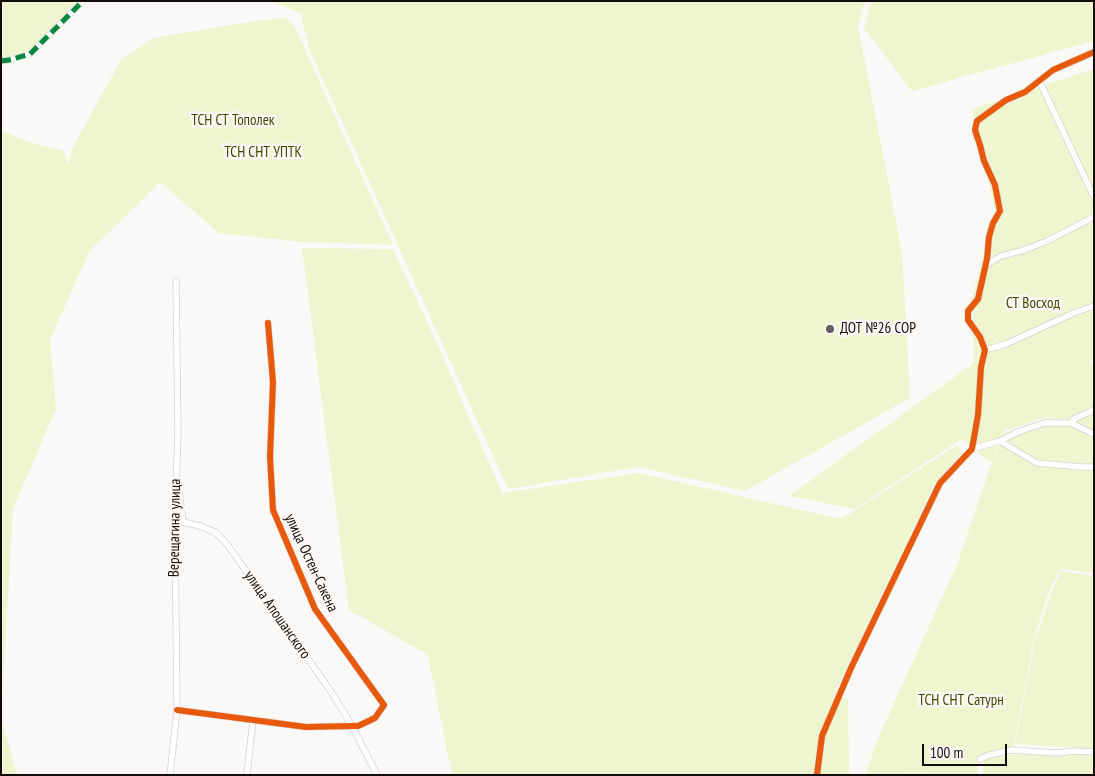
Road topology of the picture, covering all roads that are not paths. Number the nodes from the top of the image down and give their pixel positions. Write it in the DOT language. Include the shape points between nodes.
graph roads {
  1 [pos="83,1"];
  2 [pos="1094,52"];
  3 [pos="1,61"];
  4 [pos="1039,80"];
  5 [pos="1094,197"];
  6 [pos="1094,217"];
  7 [pos="986,265"];
  8 [pos="176,281"];
  9 [pos="1094,306"];
  10 [pos="268,323"];
  11 [pos="984,350"];
  12 [pos="1094,410"];
  13 [pos="1072,423"];
  14 [pos="1094,434"];
  15 [pos="1000,441"];
  16 [pos="972,449"];
  17 [pos="1094,467"];
  18 [pos="176,472"];
  19 [pos="177,710"];
  20 [pos="252,720"];
  21 [pos="352,726"];
  22 [pos="1094,752"];
  23 [pos="980,759"];
  24 [pos="170,775"];
  25 [pos="247,775"];
  26 [pos="377,775"];
  27 [pos="817,775"];
  1 -- 3 [label="street" via="30,54"];
  2 -- 4 [label="street" via="1053,70"];
  4 -- 5 [label="street"];
  4 -- 7 [label="street" via="977,121 975,130 995,185 1000,211 989,237"];
  6 -- 7 [label="street" via="1047,241 1001,256"];
  7 -- 11 [label="street" via="978,299 968,311 968,320 980,337"];
  8 -- 18 [label="street, Верещагина улица"];
  9 -- 11 [label="street" via="1006,344"];
  10 -- 21 [label="street, улица Остен-Сакена" via="273,382 270,457 273,510 315,609 384,705 376,718"];
  11 -- 16 [label="street"];
  12 -- 13 [label="street" via="1074,418"];
  13 -- 14 [label="street"];
  13 -- 15 [label="street" via="1045,423"];
  15 -- 16 [label="street"];
  15 -- 17 [label="street" via="1037,463"];
  16 -- 27 [label="street" via="940,483 851,668 822,736"];
  18 -- 19 [label="street, Верещагина улица"];
  18 -- 21 [label="street, улица Апошанского" via="183,522 215,532 228,544"];
  19 -- 20 [label="street"];
  19 -- 24 [label="street, Верещагина улица"];
  20 -- 21 [label="street" via="306,727"];
  20 -- 25 [label="street"];
  21 -- 26 [label="street, улица Апошанского"];
  22 -- 23 [label="street" via="1056,754 1012,750"];
}
